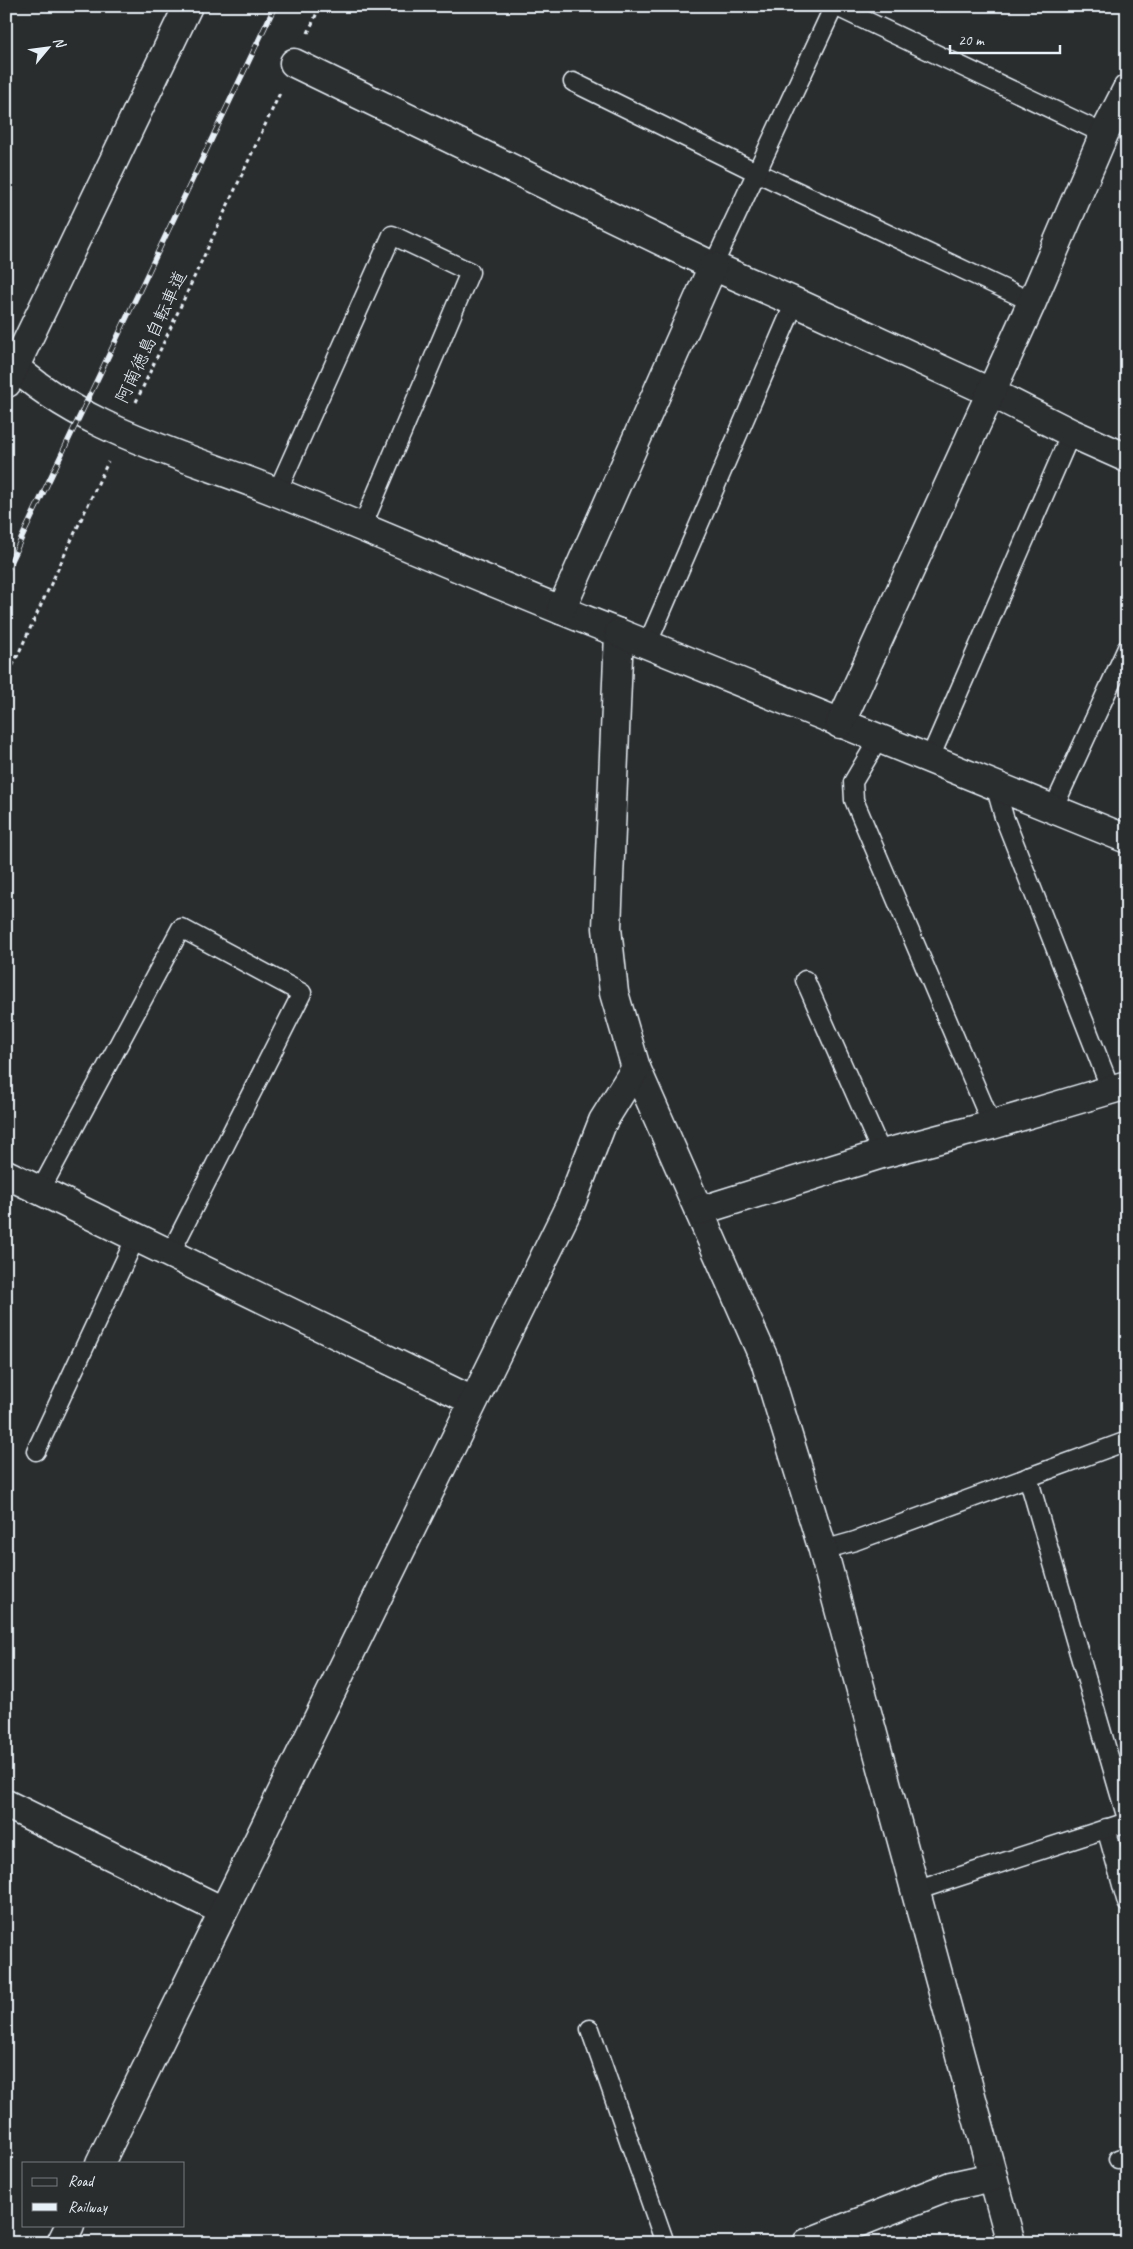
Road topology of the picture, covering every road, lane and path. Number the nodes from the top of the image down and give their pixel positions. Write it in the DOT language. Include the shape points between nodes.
graph roads {
  1 [pos="188,6"];
  2 [pos="320,6"];
  3 [pos="834,6"];
  4 [pos="294,63"];
  5 [pos="573,82"];
  6 [pos="1127,89"];
  7 [pos="1104,134"];
  8 [pos="758,173"];
  9 [pos="713,266"];
  10 [pos="795,302"];
  11 [pos="1032,302"];
  12 [pos="9,370"];
  13 [pos="990,392"];
  14 [pos="122,432"];
  15 [pos="1071,433"];
  16 [pos="1127,458"];
  17 [pos="277,492"];
  18 [pos="362,527"];
  19 [pos="561,610"];
  20 [pos="619,633"];
  21 [pos="647,645"];
  22 [pos="1127,648"];
  23 [pos="6,680"];
  24 [pos="840,724"];
  25 [pos="880,738"];
  26 [pos="930,758"];
  27 [pos="995,785"];
  28 [pos="1053,809"];
  29 [pos="1127,838"];
  30 [pos="805,980"];
  31 [pos="636,1068"];
  32 [pos="1119,1088"];
  33 [pos="992,1125"];
  34 [pos="882,1154"];
  35 [pos="6,1174"];
  36 [pos="40,1191"];
  37 [pos="699,1211"];
  38 [pos="136,1237"];
  39 [pos="170,1254"];
  40 [pos="473,1401"];
  41 [pos="1127,1442"];
  42 [pos="36,1451"];
  43 [pos="1028,1477"];
  44 [pos="823,1550"];
  45 [pos="6,1804"];
  46 [pos="1127,1820"];
  47 [pos="1106,1828"];
  48 [pos="915,1891"];
  49 [pos="1127,1903"];
  50 [pos="223,1911"];
  51 [pos="590,2029"];
  52 [pos="100,2162"];
  53 [pos="993,2176"];
  54 [pos="70,2226"];
  55 [pos="61,2243"];
  56 [pos="665,2243"];
  57 [pos="807,2243"];
  58 [pos="1011,2243"];
  1 -- 12 [label="street"];
  2 -- 4 [label="path, 阿南徳島自転車道"];
  3 -- 7 [label="lane"];
  3 -- 8 [label="lane"];
  4 -- 9 [label="street"];
  4 -- 14 [label="path, 阿南徳島自転車道"];
  5 -- 8 [label="lane"];
  6 -- 7 [label="street"];
  7 -- 11 [label="street"];
  8 -- 9 [label="lane"];
  8 -- 11 [label="lane"];
  9 -- 10 [label="street"];
  9 -- 19 [label="street"];
  10 -- 13 [label="street"];
  10 -- 21 [label="lane"];
  11 -- 13 [label="street"];
  12 -- 14 [label="street"];
  13 -- 15 [label="street"];
  13 -- 24 [label="street"];
  14 -- 17 [label="street"];
  14 -- 23 [label="path, 阿南徳島自転車道"];
  15 -- 16 [label="street"];
  15 -- 26 [label="lane"];
  17 -- 18 [label="street"];
  17 -- 18 [label="lane" via="392,235 470,272"];
  18 -- 19 [label="street"];
  19 -- 20 [label="street"];
  20 -- 21 [label="street"];
  20 -- 31 [label="street" via="607,928 614,993"];
  21 -- 24 [label="street"];
  22 -- 28 [label="lane"];
  24 -- 25 [label="street"];
  25 -- 26 [label="street"];
  25 -- 33 [label="lane" via="853,782 854,800"];
  26 -- 27 [label="street"];
  27 -- 28 [label="street"];
  27 -- 32 [label="lane" via="1004,816"];
  28 -- 29 [label="street"];
  30 -- 34 [label="lane"];
  31 -- 37 [label="street"];
  31 -- 40 [label="street" via="603,1121 571,1203"];
  32 -- 33 [label="street"];
  33 -- 34 [label="street"];
  34 -- 37 [label="street"];
  35 -- 36 [label="street"];
  36 -- 38 [label="street"];
  36 -- 39 [label="lane" via="181,928 302,993"];
  37 -- 44 [label="street" via="765,1361"];
  38 -- 39 [label="street"];
  38 -- 42 [label="lane"];
  39 -- 40 [label="street"];
  40 -- 50 [label="street"];
  41 -- 43 [label="lane"];
  43 -- 44 [label="lane"];
  43 -- 46 [label="lane"];
  44 -- 48 [label="street"];
  45 -- 50 [label="street"];
  46 -- 47 [label="lane"];
  47 -- 48 [label="lane"];
  47 -- 49 [label="lane"];
  48 -- 53 [label="street"];
  50 -- 52 [label="street"];
  51 -- 56 [label="lane"];
  53 -- 57 [label="street" via="952,2186"];
  53 -- 58 [label="street"];
  54 -- 55 [label="street"];
}
